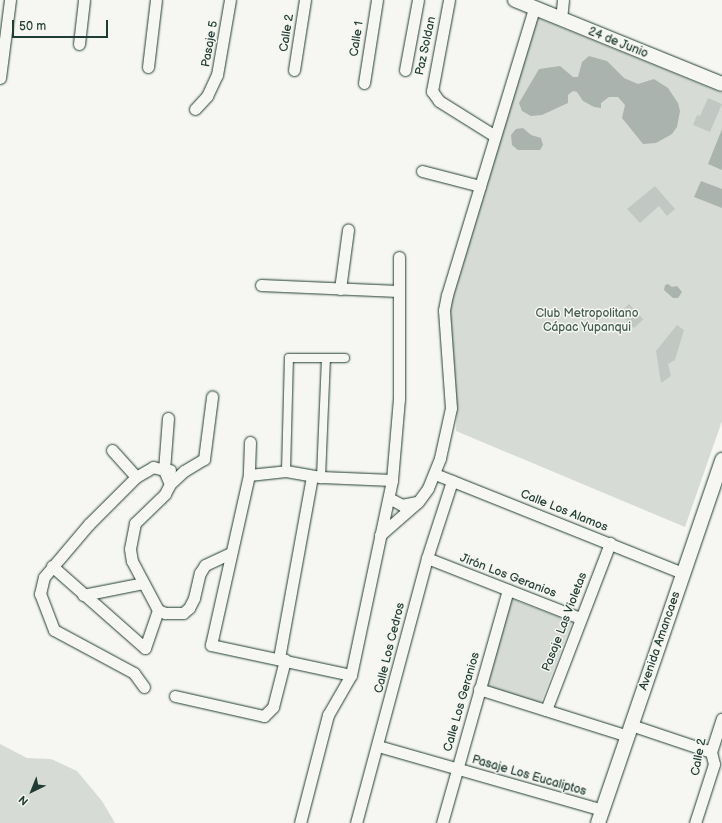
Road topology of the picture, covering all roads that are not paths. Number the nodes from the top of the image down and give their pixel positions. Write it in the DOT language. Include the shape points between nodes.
graph roads {
  1 [pos="10,0"];
  2 [pos="84,0"];
  3 [pos="156,0"];
  4 [pos="230,0"];
  5 [pos="305,0"];
  6 [pos="377,0"];
  7 [pos="418,0"];
  8 [pos="449,0"];
  9 [pos="515,0"];
  10 [pos="563,0"];
  11 [pos="534,8"];
  12 [pos="4,13"];
  13 [pos="561,19"];
  14 [pos="79,44"];
  15 [pos="148,67"];
  16 [pos="294,70"];
  17 [pos="405,70"];
  18 [pos="0,78"];
  19 [pos="364,83"];
  20 [pos="722,84"];
  21 [pos="195,109"];
  22 [pos="496,136"];
  23 [pos="422,171"];
  24 [pos="480,186"];
  25 [pos="348,230"];
  26 [pos="399,257"];
  27 [pos="262,285"];
  28 [pos="340,288"];
  29 [pos="398,291"];
  30 [pos="326,358"];
  31 [pos="345,358"];
  32 [pos="212,397"];
  33 [pos="168,418"];
  34 [pos="250,442"];
  35 [pos="112,450"];
  36 [pos="722,460"];
  37 [pos="164,470"];
  38 [pos="184,471"];
  39 [pos="286,471"];
  40 [pos="434,474"];
  41 [pos="249,475"];
  42 [pos="317,476"];
  43 [pos="136,477"];
  44 [pos="392,480"];
  45 [pos="452,481"];
  46 [pos="170,484"];
  47 [pos="389,498"];
  48 [pos="418,502"];
  49 [pos="380,536"];
  50 [pos="610,543"];
  51 [pos="231,553"];
  52 [pos="427,558"];
  53 [pos="52,566"];
  54 [pos="682,573"];
  55 [pos="143,583"];
  56 [pos="508,590"];
  57 [pos="83,595"];
  58 [pos="158,610"];
  59 [pos="580,618"];
  60 [pos="282,659"];
  61 [pos="351,675"];
  62 [pos="144,687"];
  63 [pos="479,689"];
  64 [pos="175,696"];
  65 [pos="546,710"];
  66 [pos="722,719"];
  67 [pos="630,730"];
  68 [pos="378,746"];
  69 [pos="711,752"];
  70 [pos="718,766"];
  71 [pos="456,769"];
  72 [pos="600,816"];
  73 [pos="300,823"];
  74 [pos="356,823"];
  75 [pos="442,823"];
  76 [pos="694,823"];
  1 -- 12 [label="street"];
  2 -- 14 [label="street"];
  3 -- 15 [label="street"];
  4 -- 21 [label="street, Pasaje 5" via="218,75 207,96"];
  5 -- 16 [label="street, Calle 2"];
  6 -- 19 [label="street, Calle 1"];
  7 -- 17 [label="street"];
  8 -- 22 [label="street, Paz Soldan" via="432,91 439,101"];
  9 -- 11 [label="street, 24 de Junio"];
  10 -- 13 [label="street"];
  11 -- 13 [label="street, 24 de Junio"];
  11 -- 22 [label="street"];
  12 -- 18 [label="street"];
  13 -- 20 [label="street, 24 de Junio"];
  22 -- 24 [label="street"];
  23 -- 24 [label="street"];
  24 -- 40 [label="street" via="444,310 451,408 447,434"];
  25 -- 28 [label="street"];
  26 -- 29 [label="street"];
  27 -- 28 [label="street"];
  28 -- 29 [label="street"];
  29 -- 44 [label="street" via="399,398"];
  30 -- 31 [label="street"];
  30 -- 39 [label="street" via="289,358"];
  30 -- 42 [label="street"];
  32 -- 38 [label="street" via="206,454 200,463"];
  33 -- 37 [label="street"];
  34 -- 41 [label="street"];
  35 -- 43 [label="street"];
  36 -- 54 [label="street, Avenida Amancaes"];
  37 -- 38 [label="street"];
  37 -- 43 [label="street" via="153,467"];
  37 -- 46 [label="street"];
  38 -- 46 [label="street"];
  39 -- 41 [label="street"];
  39 -- 42 [label="street"];
  40 -- 45 [label="street, Calle Los Alamos"];
  40 -- 48 [label="street"];
  41 -- 51 [label="street"];
  42 -- 44 [label="street"];
  42 -- 60 [label="street"];
  43 -- 53 [label="street"];
  44 -- 47 [label="street"];
  45 -- 50 [label="street, Calle Los Alamos"];
  45 -- 52 [label="street, Calle Los Cedros"];
  46 -- 55 [label="street" via="165,494 131,530 130,549"];
  47 -- 48 [label="street" via="402,505"];
  47 -- 49 [label="street"];
  48 -- 49 [label="street"];
  49 -- 61 [label="street"];
  50 -- 54 [label="street, Calle Los Alamos"];
  50 -- 59 [label="street, Pasaje Las Violetas"];
  51 -- 58 [label="street" via="205,565 189,608 182,613 165,613"];
  51 -- 60 [label="street" via="211,645"];
  52 -- 56 [label="street, Jirón Los Geranios"];
  52 -- 68 [label="street, Calle Los Cedros"];
  53 -- 57 [label="street"];
  53 -- 62 [label="street" via="41,582 40,594 54,630 134,673"];
  54 -- 67 [label="street, Avenida Amancaes"];
  55 -- 57 [label="street"];
  55 -- 58 [label="street"];
  56 -- 59 [label="street, Jirón Los Geranios"];
  56 -- 63 [label="street, Calle Los Geranios"];
  57 -- 58 [label="street" via="145,648"];
  59 -- 65 [label="street, Pasaje Las Violetas"];
  60 -- 61 [label="street"];
  60 -- 64 [label="street" via="273,707 264,716"];
  61 -- 73 [label="street" via="328,715"];
  63 -- 65 [label="street"];
  63 -- 71 [label="street, Calle Los Geranios"];
  65 -- 67 [label="street"];
  66 -- 69 [label="street, Calle 2"];
  67 -- 69 [label="street"];
  67 -- 72 [label="street, Avenida Amancaes"];
  68 -- 71 [label="street, Pasaje Los Eucaliptos"];
  68 -- 74 [label="street, Calle Los Cedros"];
  69 -- 70 [label="street, Calle 2"];
  70 -- 76 [label="street, Calle 2"];
  71 -- 72 [label="street, Pasaje Los Eucaliptos"];
  71 -- 75 [label="street, Calle Los Geranios"];
}
